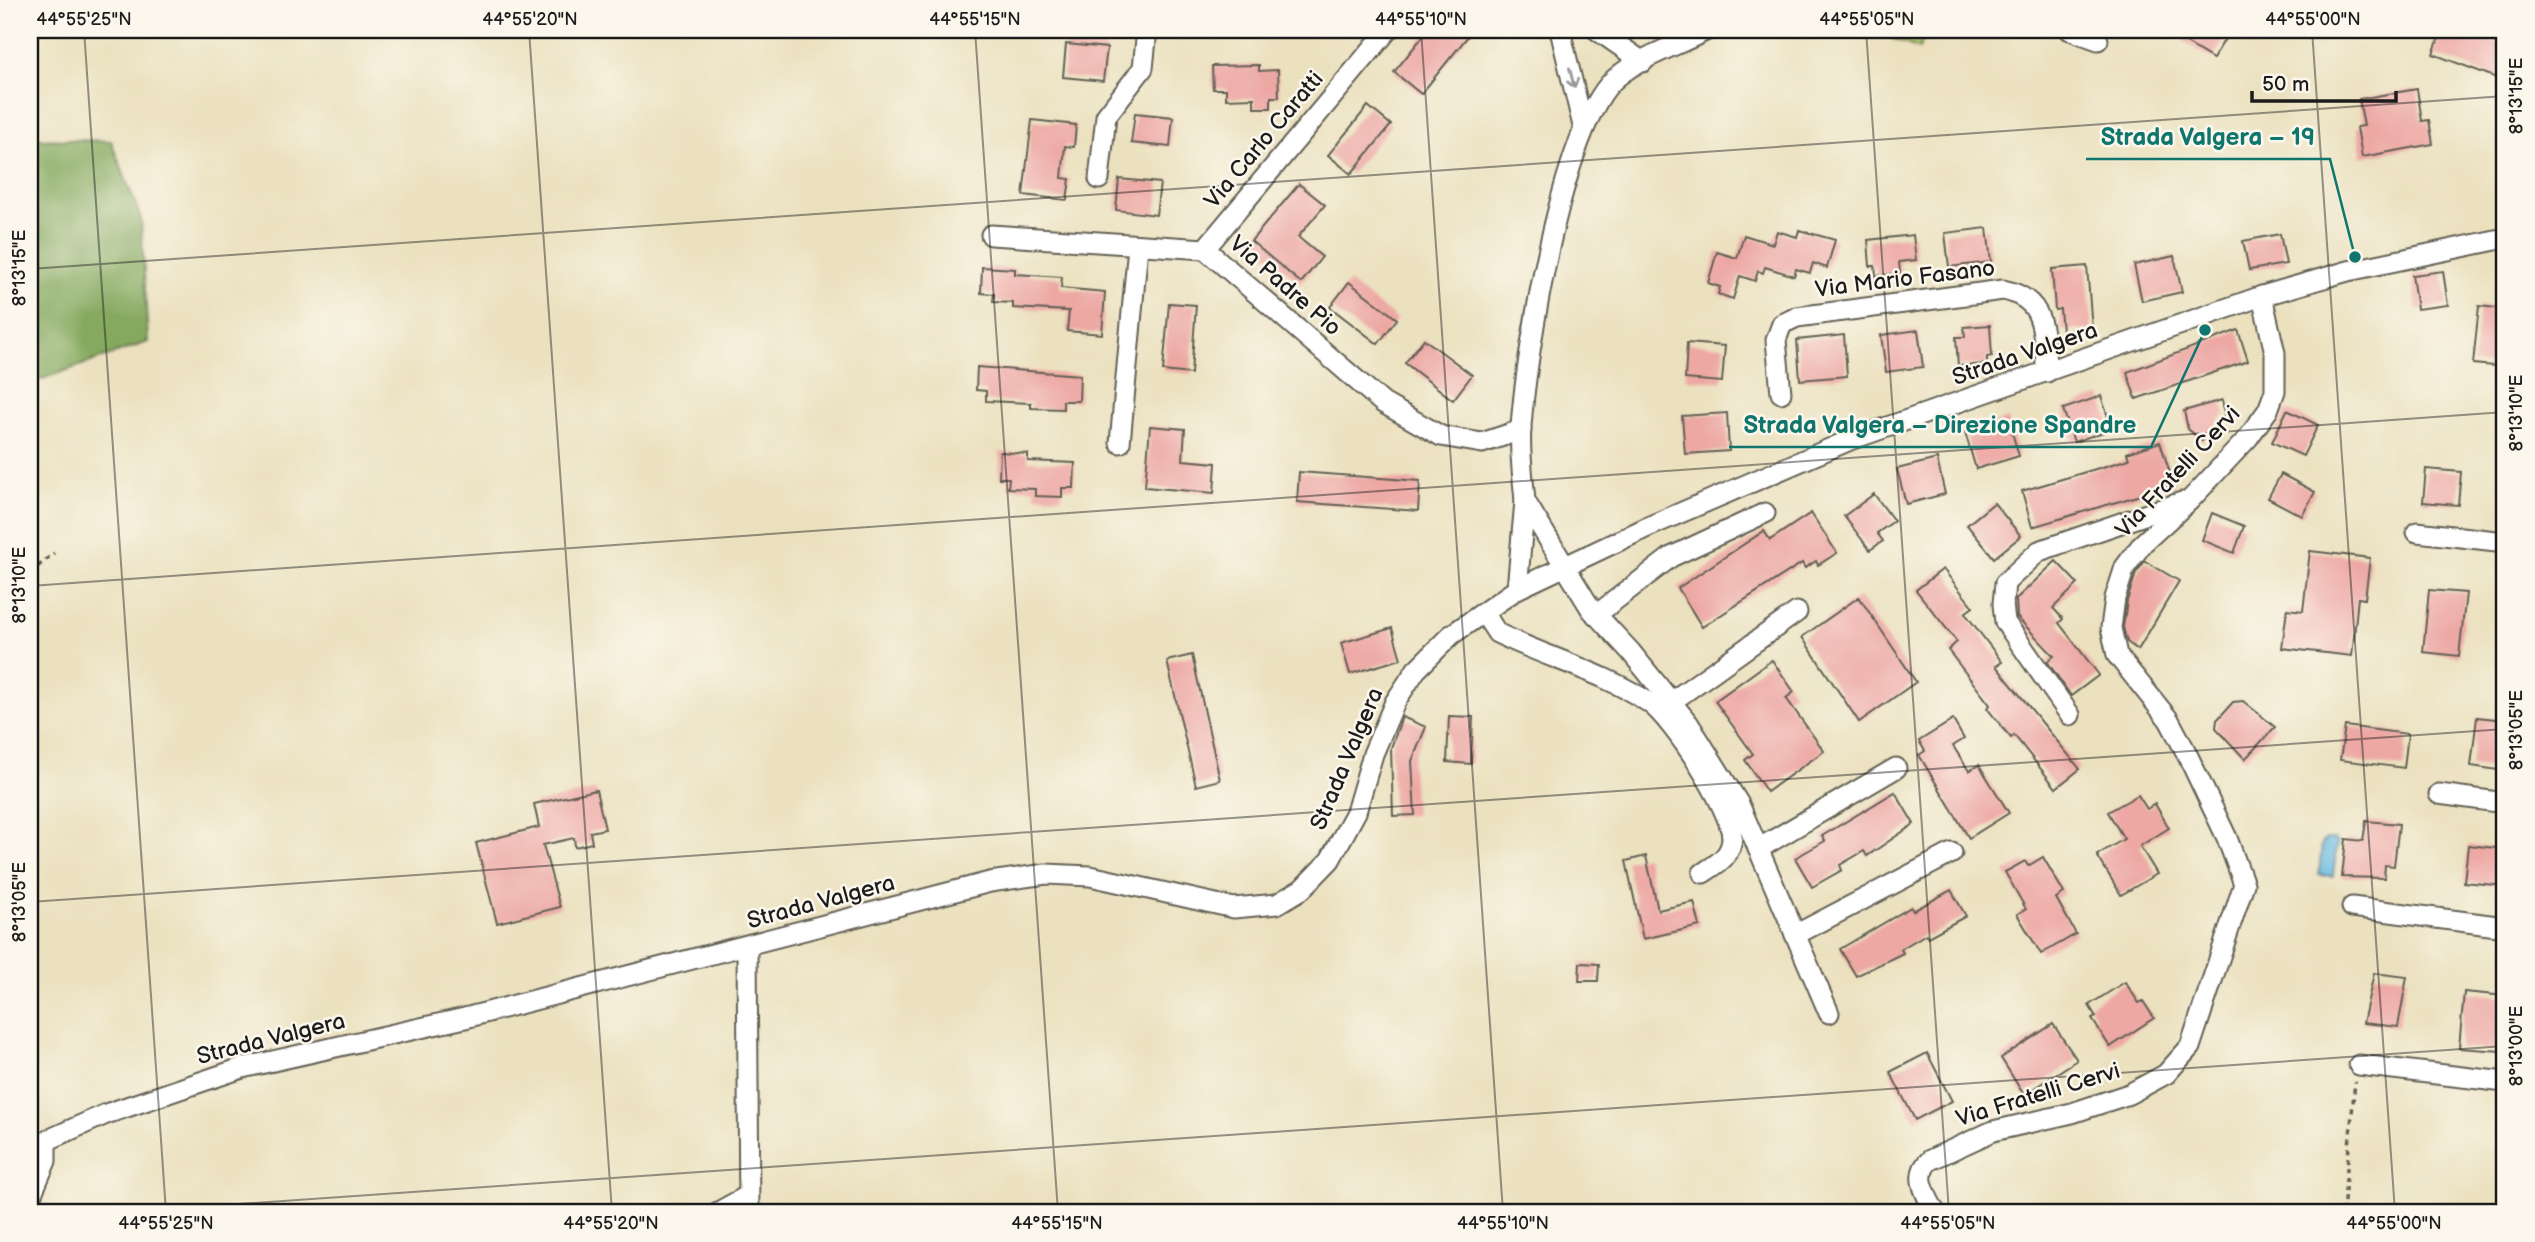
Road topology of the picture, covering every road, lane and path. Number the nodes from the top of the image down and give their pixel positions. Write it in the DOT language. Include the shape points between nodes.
graph roads {
  1 [pos="1147,30"];
  2 [pos="1388,30"];
  3 [pos="1560,30"];
  4 [pos="1597,30"];
  5 [pos="1707,30"];
  6 [pos="2070,30"];
  7 [pos="2098,40"];
  8 [pos="1643,62"];
  9 [pos="1583,126"];
  10 [pos="1099,179"];
  11 [pos="991,235"];
  12 [pos="2505,239"];
  13 [pos="1138,246"];
  14 [pos="1205,249"];
  15 [pos="2262,296"];
  16 [pos="2047,372"];
  17 [pos="1780,393"];
  18 [pos="1521,430"];
  19 [pos="1120,443"];
  20 [pos="2190,500"];
  21 [pos="1525,501"];
  22 [pos="1765,513"];
  23 [pos="2417,532"];
  24 [pos="2505,542"];
  25 [pos="54,553"];
  26 [pos="1562,565"];
  27 [pos="30,573"];
  28 [pos="1517,589"];
  29 [pos="1797,612"];
  30 [pos="1484,613"];
  31 [pos="1596,615"];
  32 [pos="1671,702"];
  33 [pos="2070,715"];
  34 [pos="1896,768"];
  35 [pos="2440,794"];
  36 [pos="2505,803"];
  37 [pos="1758,849"];
  38 [pos="1952,853"];
  39 [pos="1703,873"];
  40 [pos="2352,907"];
  41 [pos="2505,927"];
  42 [pos="1795,935"];
  43 [pos="747,947"];
  44 [pos="1829,1013"];
  45 [pos="2359,1065"];
  46 [pos="2505,1082"];
  47 [pos="38,1145"];
  48 [pos="30,1198"];
  49 [pos="748,1204"];
  50 [pos="719,1212"];
  51 [pos="1935,1212"];
  52 [pos="2343,1212"];
  1 -- 10 [label="street" via="1143,68 1106,116"];
  2 -- 14 [label="street, Via Carlo Caratti"];
  3 -- 9 [label="street, one-way"];
  4 -- 8 [label="street"];
  5 -- 8 [label="street"];
  6 -- 7 [label="street"];
  8 -- 9 [label="street" via="1618,77 1597,100"];
  9 -- 18 [label="street" via="1558,215 1527,365"];
  11 -- 13 [label="street, Via Padre Pio"];
  12 -- 15 [label="street, Strada Valgera" via="2348,271"];
  13 -- 14 [label="street, Via Padre Pio"];
  13 -- 19 [label="street"];
  14 -- 18 [label="street, Via Padre Pio" via="1395,410 1441,436 1463,440 1482,443"];
  15 -- 16 [label="street, Strada Valgera"];
  15 -- 20 [label="street, Via Fratelli Cervi" via="2275,353 2269,410"];
  16 -- 17 [label="street, Via Mario Fasano" via="2034,304 2022,294 2003,290 1790,320 1782,324 1776,340"];
  16 -- 26 [label="street, Strada Valgera" via="1850,440"];
  18 -- 21 [label="street"];
  20 -- 33 [label="street" via="2039,551 2005,583 2005,622"];
  20 -- 51 [label="street, Via Fratelli Cervi" via="2143,542 2125,567 2111,628 2118,655 2169,720 2187,754 2244,884 2190,1047 2166,1074 2129,1094 1993,1131 1930,1160 1920,1177"];
  21 -- 26 [label="street"];
  21 -- 28 [label="street"];
  22 -- 31 [label="street" via="1671,557"];
  23 -- 24 [label="street"];
  25 -- 27 [label="path"];
  26 -- 28 [label="street, Strada Valgera"];
  26 -- 31 [label="street"];
  28 -- 30 [label="street, Strada Valgera"];
  29 -- 32 [label="street"];
  30 -- 39 [label="street" via="1497,633 1631,692 1668,718 1724,811 1732,837 1726,857"];
  30 -- 43 [label="street, Strada Valgera" via="1451,635 1416,670 1395,702 1356,812 1330,860 1302,889 1277,904 1234,908 1090,876 1046,874 990,882"];
  31 -- 32 [label="street"];
  32 -- 37 [label="street" via="1739,804"];
  34 -- 37 [label="street"];
  35 -- 36 [label="street"];
  37 -- 42 [label="street"];
  38 -- 42 [label="street"];
  40 -- 41 [label="street"];
  42 -- 44 [label="street"];
  43 -- 47 [label="street, Strada Valgera" via="242,1068 106,1114"];
  43 -- 49 [label="street"];
  45 -- 46 [label="street"];
  45 -- 52 [label="path"];
  47 -- 48 [label="street" via="46,1161"];
  49 -- 50 [label="street"];
}
